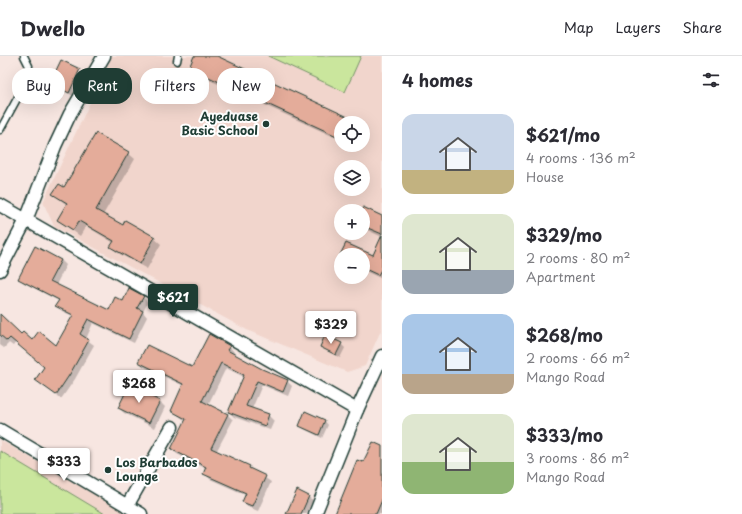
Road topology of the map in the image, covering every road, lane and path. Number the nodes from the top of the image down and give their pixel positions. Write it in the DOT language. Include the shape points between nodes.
graph roads {
  1 [pos="24,56"];
  2 [pos="104,56"];
  3 [pos="0,130"];
  4 [pos="0,205"];
  5 [pos="26,220"];
  6 [pos="0,270"];
  7 [pos="382,356"];
  8 [pos="357,410"];
  9 [pos="172,426"];
  10 [pos="0,430"];
  11 [pos="128,506"];
  12 [pos="141,514"];
  13 [pos="315,514"];
  1 -- 3 [label="lane" via="29,66 24,86"];
  2 -- 5 [label="street" via="70,114"];
  4 -- 5 [label="street"];
  5 -- 6 [label="street"];
  5 -- 8 [label="street"];
  7 -- 8 [label="street"];
  8 -- 13 [label="street"];
  9 -- 11 [label="street"];
  10 -- 11 [label="street"];
  11 -- 12 [label="street"];
}
